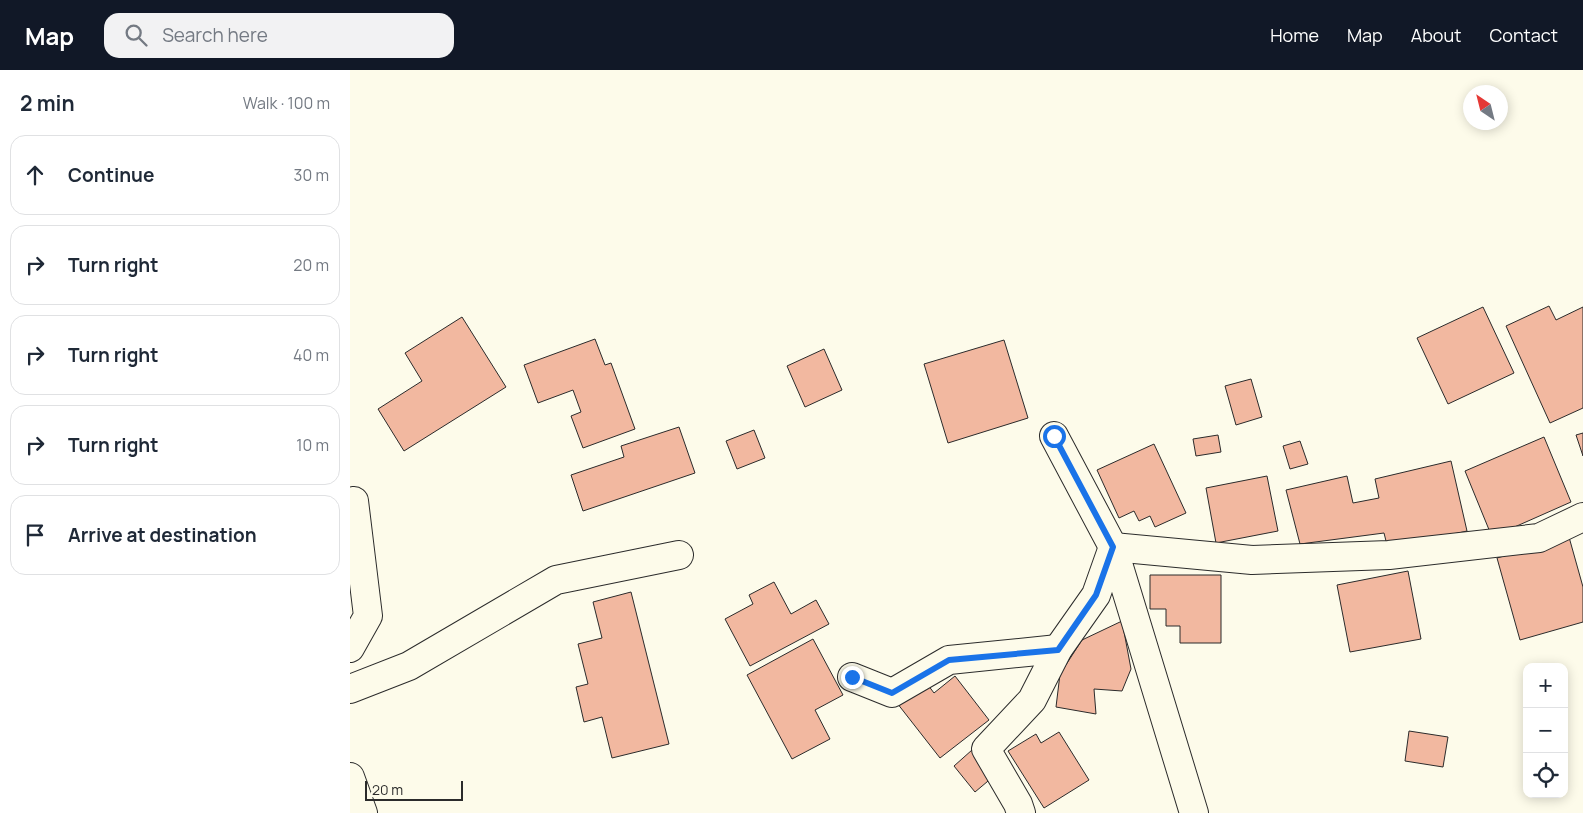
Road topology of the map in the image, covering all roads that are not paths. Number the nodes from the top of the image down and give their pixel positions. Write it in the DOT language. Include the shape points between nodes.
graph roads {
  1 [pos="1054,436"];
  2 [pos="354,502"];
  3 [pos="1583,517"];
  4 [pos="1113,547"];
  5 [pos="679,555"];
  6 [pos="350,648"];
  7 [pos="1058,650"];
  8 [pos="852,677"];
  9 [pos="350,689"];
  10 [pos="350,777"];
  11 [pos="363,813"];
  12 [pos="1021,813"];
  13 [pos="1194,813"];
  1 -- 4 [label="street"];
  2 -- 6 [label="street" via="368,616"];
  3 -- 4 [label="street" via="1539,538 1389,555 1252,560"];
  4 -- 7 [label="street" via="1096,595"];
  4 -- 13 [label="street"];
  5 -- 9 [label="street" via="556,580 409,666"];
  7 -- 8 [label="street" via="949,660 892,693"];
  7 -- 12 [label="street" via="1032,700 986,749"];
  10 -- 11 [label="street"];
}
